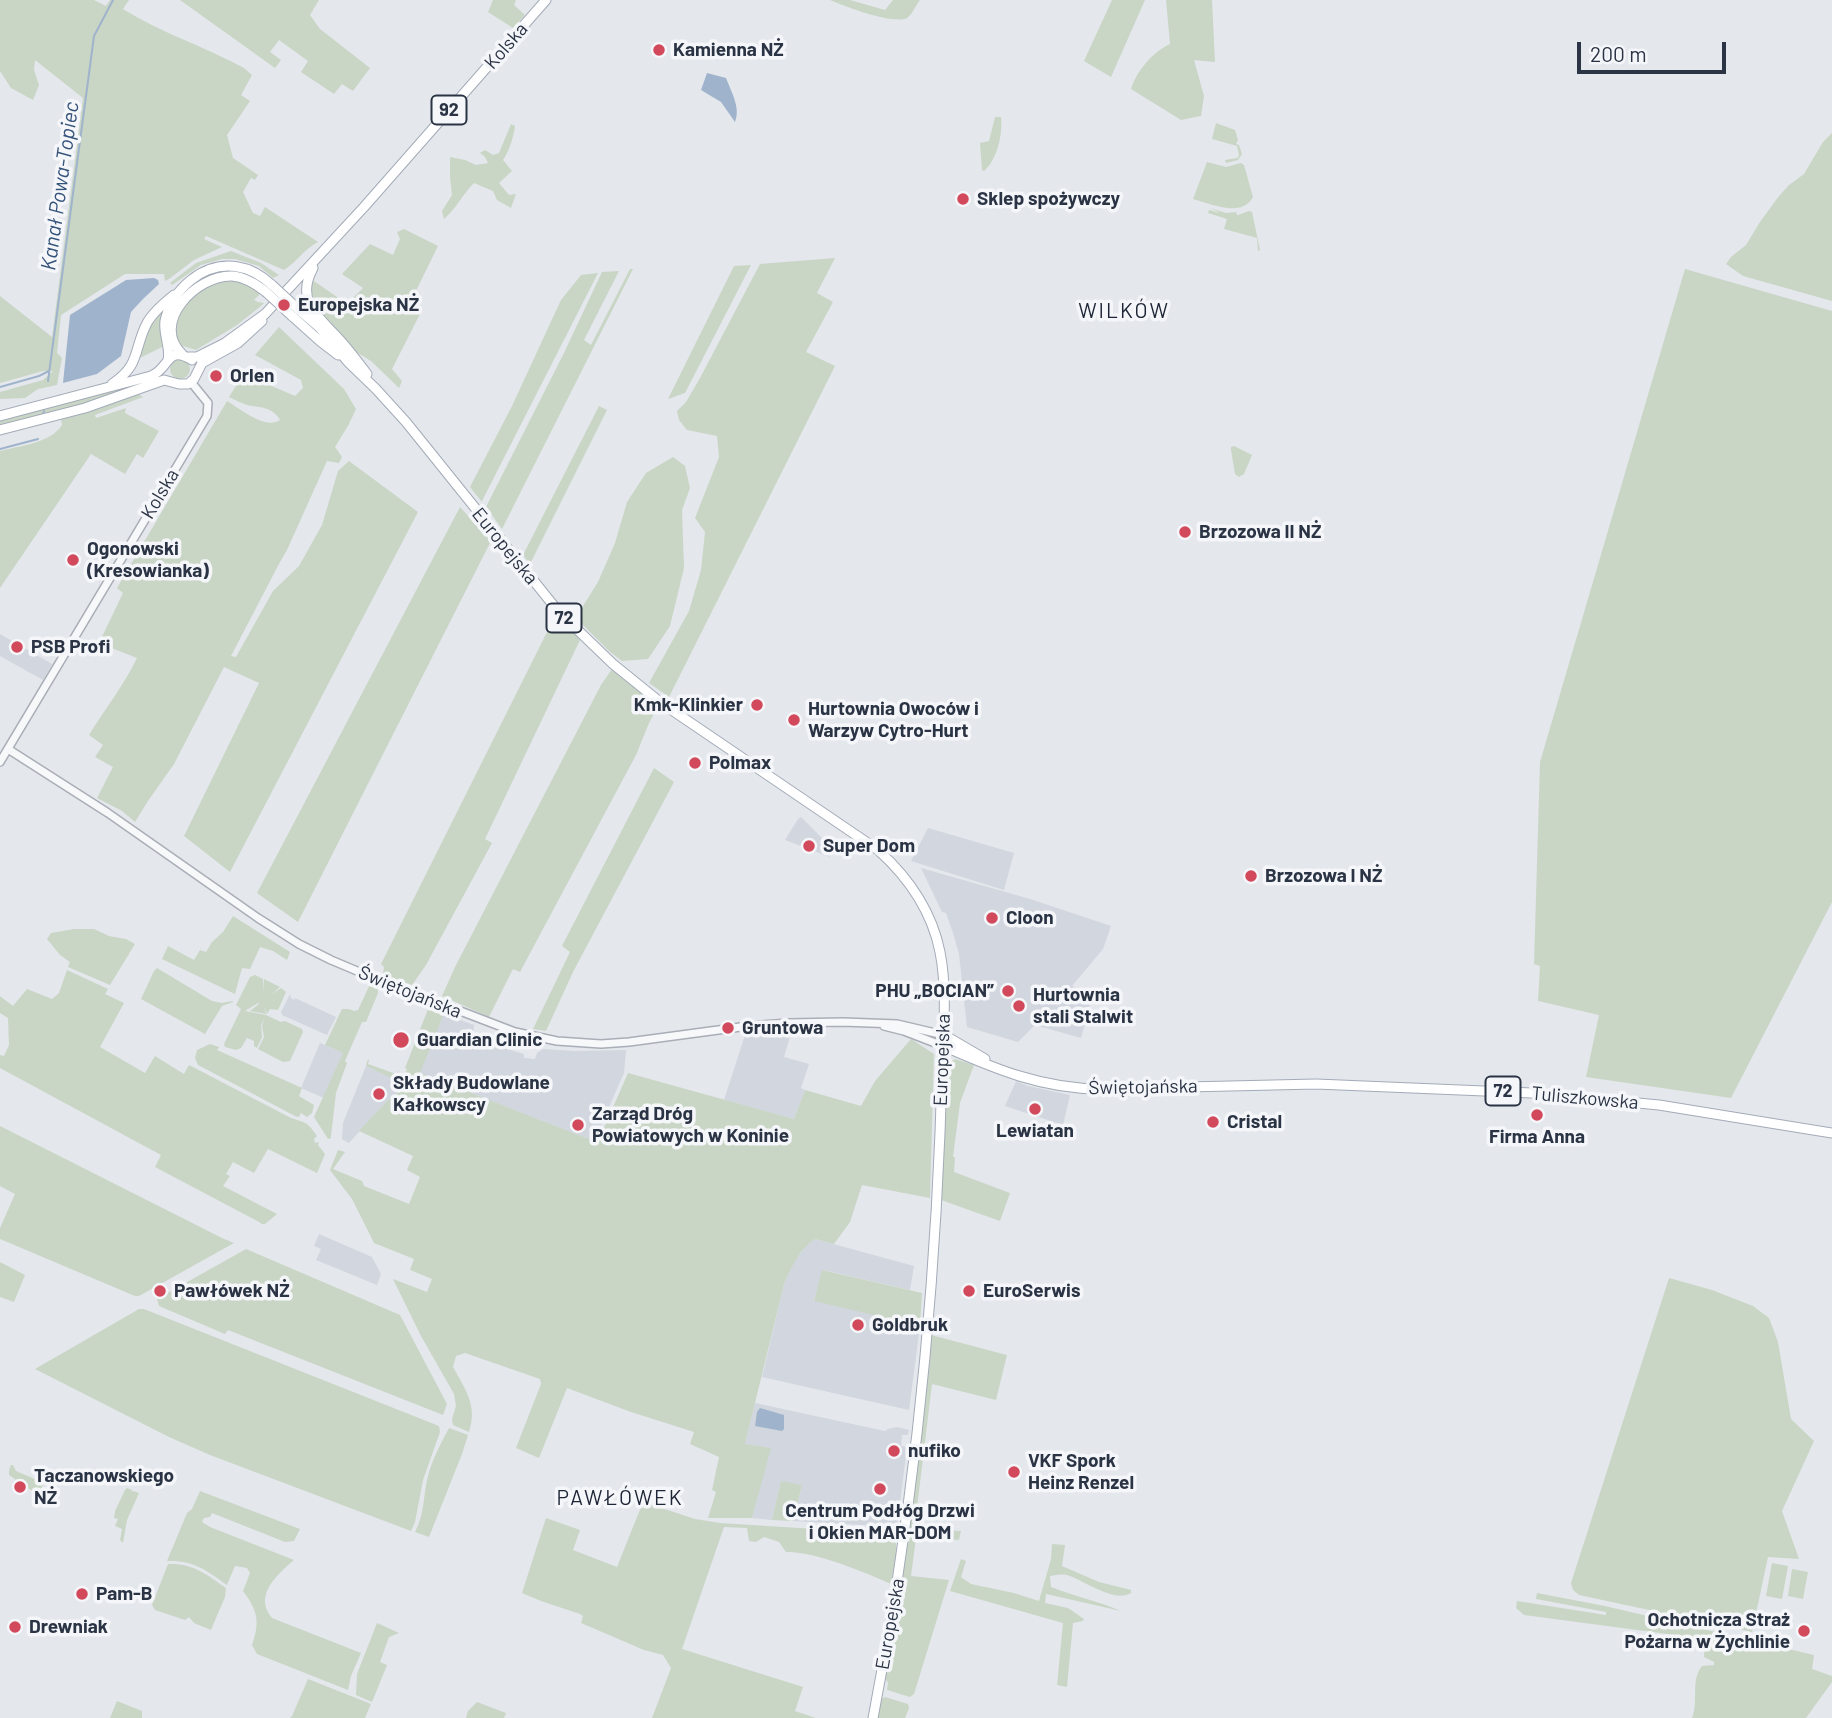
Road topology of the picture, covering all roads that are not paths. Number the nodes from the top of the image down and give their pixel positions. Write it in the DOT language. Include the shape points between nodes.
graph roads {
  1 [pos="546,0"];
  2 [pos="321,254"];
  3 [pos="269,289"];
  4 [pos="178,292"];
  5 [pos="265,314"];
  6 [pos="185,356"];
  7 [pos="166,363"];
  8 [pos="194,378"];
  9 [pos="173,382"];
  10 [pos="103,389"];
  11 [pos="379,392"];
  12 [pos="0,416"];
  13 [pos="0,430"];
  14 [pos="8,749"];
  15 [pos="1,760"];
  16 [pos="871,1023"];
  17 [pos="944,1035"];
  18 [pos="943,1046"];
  19 [pos="995,1067"];
  20 [pos="1294,1084"];
  21 [pos="1832,1133"];
  22 [pos="873,1718"];
  1 -- 2 [label="main road, Kolska / 92"];
  2 -- 5 [label="main road, Kolska / 92"];
  2 -- 11 [label="main road, 72" via="307,281 308,302"];
  3 -- 4 [label="main road, Europejska / 72" via="253,272 226,266 206,271"];
  3 -- 6 [label="main road, Europejska / 72" via="233,276 218,277 201,286 174,315 173,340"];
  3 -- 11 [label="main road, Europejska / 72, bridge" via="319,327"];
  4 -- 7 [label="main road" via="165,322"];
  4 -- 10 [label="main road" via="147,323 127,372"];
  5 -- 6 [label="main road, 92" via="197,357"];
  5 -- 8 [label="main road, 92" via="248,335 201,364"];
  6 -- 7 [label="main road, 92" via="173,355"];
  6 -- 8 [label="main road" via="195,364"];
  7 -- 9 [label="main road" via="167,376"];
  7 -- 10 [label="main road, 92" via="151,376"];
  8 -- 9 [label="main road" via="183,385"];
  8 -- 14 [label="street, Kolska" via="208,414"];
  9 -- 13 [label="main road" via="163,380 85,408"];
  10 -- 12 [label="main road, 92"];
  11 -- 17 [label="main road, Europejska / 72" via="545,597 601,654 668,707 858,835 898,869 928,914 940,949"];
  14 -- 15 [label="street, Kolska"];
  14 -- 16 [label="street, Świętojańska" via="299,944 504,1029 549,1040 601,1044 748,1026"];
  16 -- 17 [label="street, Świętojańska" via="905,1025"];
  16 -- 18 [label="street, Świętojańska"];
  17 -- 18 [label="main road, Europejska / 72"];
  17 -- 19 [label="main road, Świętojańska / 72"];
  18 -- 19 [label="main road, Świętojańska / 72"];
  18 -- 22 [label="main road, Europejska" via="922,1390 905,1532"];
  19 -- 20 [label="main road, Świętojańska / 72" via="1038,1082 1079,1088"];
  20 -- 21 [label="main road, Tuliszkowska / 72" via="1581,1096"];
}
